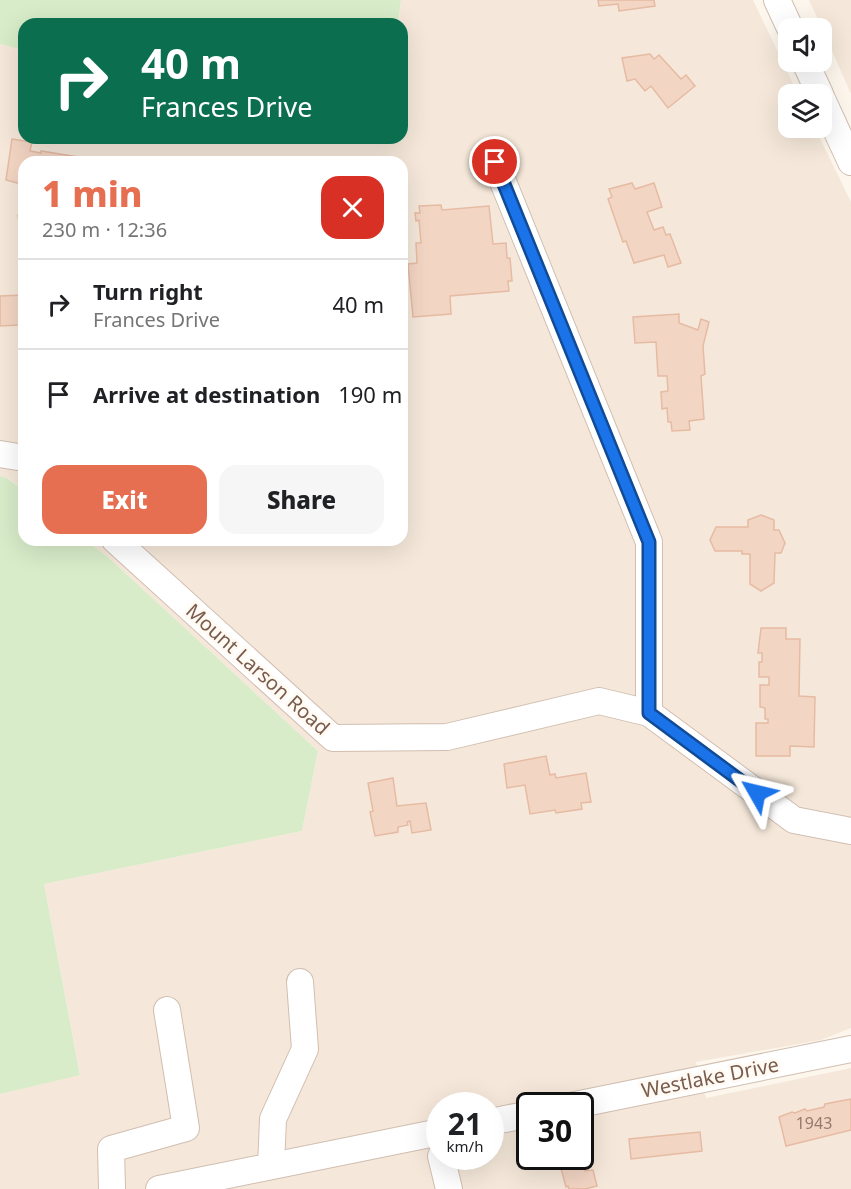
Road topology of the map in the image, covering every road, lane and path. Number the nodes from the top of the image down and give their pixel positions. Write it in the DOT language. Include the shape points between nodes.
graph roads {
  1 [pos="777,0"];
  2 [pos="785,18"];
  3 [pos="832,121"];
  4 [pos="495,162"];
  5 [pos="851,162"];
  6 [pos="0,454"];
  7 [pos="18,457"];
  8 [pos="122,546"];
  9 [pos="649,713"];
  10 [pos="851,831"];
  11 [pos="300,982"];
  12 [pos="167,1010"];
  13 [pos="851,1049"];
  14 [pos="594,1101"];
  15 [pos="426,1144"];
  16 [pos="271,1166"];
  17 [pos="445,1170"];
  18 [pos="112,1189"];
  19 [pos="159,1189"];
  20 [pos="449,1189"];
  1 -- 2 [label="street"];
  3 -- 5 [label="street"];
  4 -- 9 [label="street" via="649,542"];
  6 -- 7 [label="street"];
  8 -- 9 [label="street, Mount Larson Road" via="333,738 447,737 599,701"];
  9 -- 10 [label="street, Mount Larson Road" via="794,820"];
  11 -- 16 [label="street" via="305,1049 273,1119"];
  12 -- 18 [label="street" via="186,1128 111,1149"];
  13 -- 14 [label="street, Westlake Drive"];
  15 -- 16 [label="street"];
  16 -- 19 [label="street"];
  17 -- 20 [label="street"];
}
